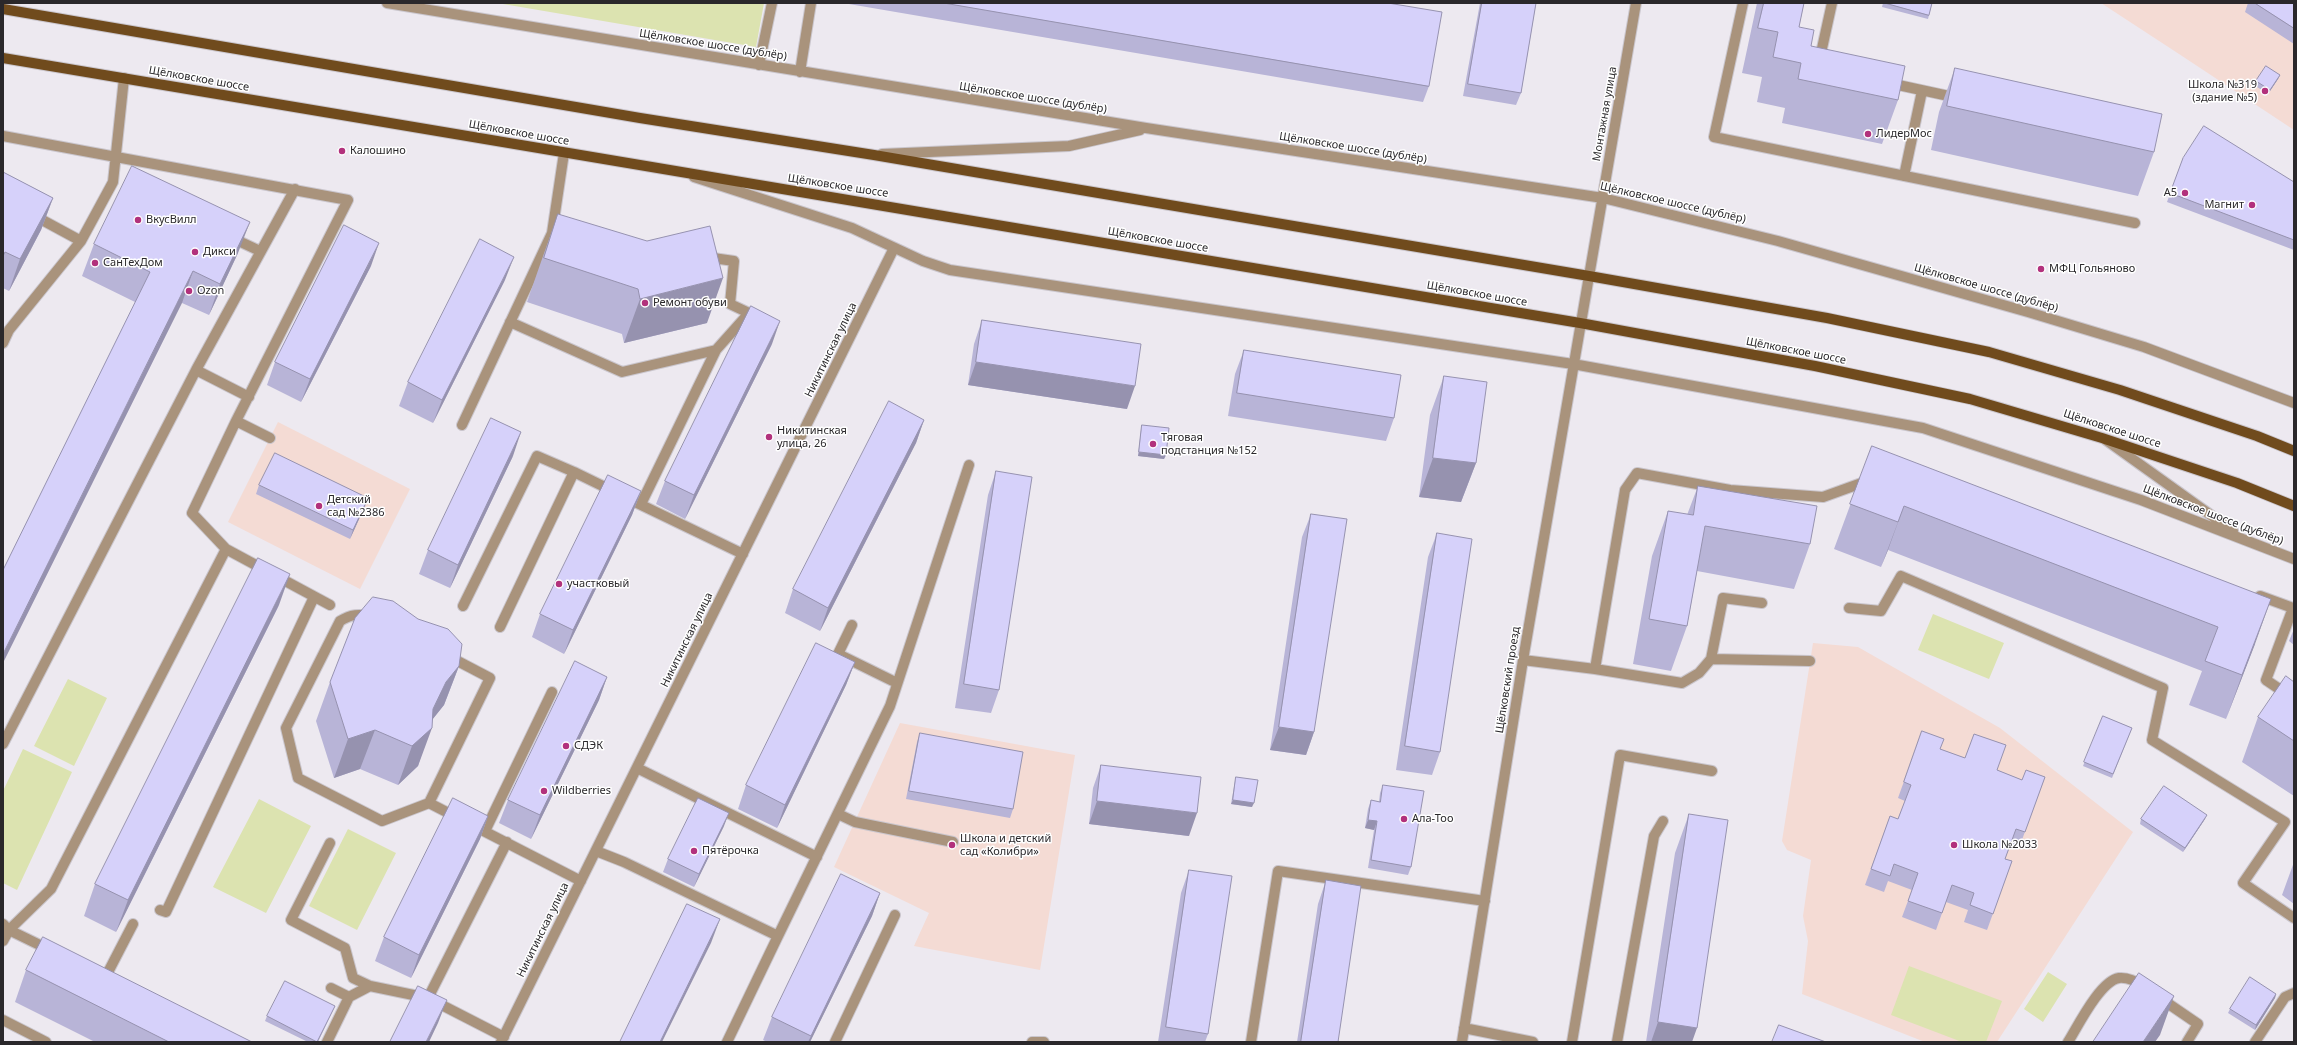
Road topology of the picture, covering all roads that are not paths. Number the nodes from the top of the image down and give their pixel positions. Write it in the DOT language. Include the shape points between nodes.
graph roads {
  1 [pos="387,3"];
  2 [pos="772,3"];
  3 [pos="811,3"];
  4 [pos="1636,3"];
  5 [pos="1743,3"];
  6 [pos="1832,3"];
  7 [pos="3,9"];
  8 [pos="3,58"];
  9 [pos="759,65"];
  10 [pos="1825,70"];
  11 [pos="800,72"];
  12 [pos="124,78"];
  13 [pos="1878,81"];
  14 [pos="1922,90"];
  15 [pos="1968,100"];
  16 [pos="1146,128"];
  17 [pos="3,136"];
  18 [pos="564,153"];
  19 [pos="874,154"];
  20 [pos="115,155"];
  21 [pos="677,172"];
  22 [pos="1904,176"];
  23 [pos="295,189"];
  24 [pos="1603,198"];
  25 [pos="22,210"];
  26 [pos="2135,223"];
  27 [pos="218,232"];
  28 [pos="81,241"];
  29 [pos="894,248"];
  30 [pos="260,251"];
  31 [pos="696,255"];
  32 [pos="1589,276"];
  33 [pos="510,322"];
  34 [pos="1580,323"];
  35 [pos="3,343"];
  36 [pos="716,350"];
  37 [pos="1573,364"];
  38 [pos="196,370"];
  39 [pos="249,397"];
  40 [pos="2294,403"];
  41 [pos="236,421"];
  42 [pos="462,425"];
  43 [pos="270,438"];
  44 [pos="2102,438"];
  45 [pos="2294,451"];
  46 [pos="969,465"];
  47 [pos="574,472"];
  48 [pos="1882,476"];
  49 [pos="641,504"];
  50 [pos="2294,506"];
  51 [pos="2244,540"];
  52 [pos="226,549"];
  53 [pos="743,554"];
  54 [pos="2294,559"];
  55 [pos="2251,592"];
  56 [pos="314,597"];
  57 [pos="1762,603"];
  58 [pos="330,605"];
  59 [pos="463,606"];
  60 [pos="1849,608"];
  61 [pos="379,620"];
  62 [pos="852,625"];
  63 [pos="500,627"];
  64 [pos="441,652"];
  65 [pos="1711,659"];
  66 [pos="1523,660"];
  67 [pos="1810,661"];
  68 [pos="1595,669"];
  69 [pos="898,683"];
  70 [pos="552,692"];
  71 [pos="2294,699"];
  72 [pos="3,744"];
  73 [pos="637,768"];
  74 [pos="1712,771"];
  75 [pos="430,803"];
  76 [pos="838,814"];
  77 [pos="1663,821"];
  78 [pos="485,831"];
  79 [pos="506,842"];
  80 [pos="953,842"];
  81 [pos="330,843"];
  82 [pos="596,851"];
  83 [pos="817,857"];
  84 [pos="581,881"];
  85 [pos="1484,901"];
  86 [pos="160,910"];
  87 [pos="895,915"];
  88 [pos="2294,918"];
  89 [pos="133,924"];
  90 [pos="6,927"];
  91 [pos="778,936"];
  92 [pos="3,940"];
  93 [pos="57,954"];
  94 [pos="105,978"];
  95 [pos="370,986"];
  96 [pos="331,988"];
  97 [pos="2294,993"];
  98 [pos="348,997"];
  99 [pos="428,998"];
  100 [pos="3,1020"];
  101 [pos="1464,1028"];
  102 [pos="503,1039"];
  103 [pos="1519,1041"];
  104 [pos="46,1042"];
  105 [pos="327,1042"];
  106 [pos="727,1042"];
  107 [pos="835,1042"];
  108 [pos="1032,1042"];
  109 [pos="1044,1042"];
  110 [pos="1250,1042"];
  111 [pos="1462,1042"];
  112 [pos="1533,1042"];
  113 [pos="1572,1042"];
  114 [pos="1617,1042"];
  115 [pos="2068,1042"];
  116 [pos="2187,1042"];
  117 [pos="2255,1042"];
  1 -- 9 [label="street, Щёлковское шоссе (дублёр)"];
  2 -- 9 [label="street"];
  3 -- 11 [label="street"];
  4 -- 24 [label="street, Монтажная улица"];
  5 -- 22 [label="street" via="1714,137"];
  6 -- 10 [label="street" via="1818,68"];
  7 -- 19 [label="main road" via="633,116"];
  8 -- 12 [label="main road, Щёлковское шоссе"];
  9 -- 11 [label="street, Щёлковское шоссе (дублёр)"];
  11 -- 16 [label="street, Щёлковское шоссе (дублёр)"];
  12 -- 18 [label="main road, Щёлковское шоссе"];
  12 -- 20 [label="street"];
  13 -- 14 [label="street"];
  14 -- 15 [label="street"];
  14 -- 22 [label="street"];
  16 -- 19 [label="street" via="1069,146"];
  16 -- 24 [label="street, Щёлковское шоссе (дублёр)"];
  17 -- 20 [label="street"];
  18 -- 21 [label="main road, Щёлковское шоссе"];
  18 -- 33 [label="street" via="556,233"];
  19 -- 32 [label="main road"];
  20 -- 23 [label="street"];
  20 -- 28 [label="street" via="116,184"];
  21 -- 29 [label="street, Щёлковское шоссе (дублёр)" via="852,228"];
  21 -- 34 [label="main road, Щёлковское шоссе"];
  22 -- 26 [label="street"];
  23 -- 30 [label="street"];
  23 -- 39 [label="street" via="348,200"];
  24 -- 32 [label="street, Монтажная улица"];
  24 -- 40 [label="street, Щёлковское шоссе (дублёр)" via="1778,241 2028,312 2144,347"];
  25 -- 28 [label="street"];
  27 -- 30 [label="street"];
  28 -- 35 [label="street" via="10,330"];
  29 -- 37 [label="street, Щёлковское шоссе (дублёр)" via="950,270"];
  29 -- 53 [label="street, Никитинская улица"];
  30 -- 38 [label="street"];
  31 -- 36 [label="street" via="734,261 730,304 749,312"];
  32 -- 34 [label="street, Монтажная улица"];
  32 -- 45 [label="main road" via="1827,318 1989,352 2120,390"];
  33 -- 36 [label="street" via="622,372"];
  33 -- 42 [label="street"];
  34 -- 37 [label="street, Щёлковский проезд"];
  34 -- 44 [label="main road, Щёлковское шоссе" via="1815,366 1970,399"];
  36 -- 49 [label="street"];
  37 -- 51 [label="street, Щёлковское шоссе (дублёр)" via="1923,428 2141,500"];
  37 -- 66 [label="street, Щёлковский проезд"];
  38 -- 39 [label="street"];
  38 -- 72 [label="street"];
  39 -- 41 [label="street"];
  41 -- 43 [label="street"];
  41 -- 52 [label="street" via="192,513"];
  44 -- 50 [label="main road, Щёлковское шоссе" via="2236,483"];
  44 -- 51 [label="street"];
  46 -- 69 [label="street"];
  47 -- 49 [label="street"];
  47 -- 59 [label="street" via="537,456"];
  47 -- 63 [label="street"];
  48 -- 68 [label="street" via="1823,498 1730,490 1637,473 1625,490"];
  49 -- 53 [label="street"];
  51 -- 54 [label="street, Щёлковское шоссе (дублёр)"];
  52 -- 56 [label="street"];
  52 -- 90 [label="street" via="51,889"];
  53 -- 73 [label="street, Никитинская улица"];
  55 -- 71 [label="street" via="2293,608 2266,680"];
  56 -- 58 [label="street"];
  56 -- 86 [label="street" via="166,912"];
  57 -- 65 [label="street" via="1723,598"];
  60 -- 88 [label="street" via="1881,611 1900,576 2163,688 2152,740 2285,822 2243,884"];
  61 -- 75 [label="street" via="359,614 347,616 340,621 286,728 298,778 382,821"];
  62 -- 69 [label="street" via="838,654"];
  64 -- 75 [label="street" via="490,678"];
  65 -- 67 [label="street"];
  65 -- 68 [label="street" via="1699,672 1682,683"];
  66 -- 68 [label="street"];
  66 -- 85 [label="street, Щёлковский проезд"];
  69 -- 76 [label="street" via="890,706"];
  70 -- 78 [label="street"];
  73 -- 82 [label="street, Никитинская улица"];
  73 -- 83 [label="street"];
  74 -- 113 [label="street" via="1620,755"];
  75 -- 78 [label="street"];
  76 -- 80 [label="street" via="855,822"];
  76 -- 83 [label="street"];
  77 -- 114 [label="street" via="1654,836"];
  78 -- 79 [label="street"];
  79 -- 84 [label="street"];
  79 -- 99 [label="street"];
  81 -- 95 [label="street" via="291,920 345,948 353,978"];
  82 -- 84 [label="street, Никитинская улица"];
  82 -- 91 [label="street"];
  83 -- 91 [label="street"];
  84 -- 102 [label="street, Никитинская улица"];
  85 -- 101 [label="street, Щёлковский проезд"];
  85 -- 110 [label="street" via="1278,871"];
  87 -- 107 [label="street"];
  89 -- 94 [label="street"];
  90 -- 92 [label="street"];
  90 -- 93 [label="street"];
  91 -- 106 [label="street"];
  95 -- 98 [label="street"];
  95 -- 99 [label="street"];
  96 -- 98 [label="street"];
  97 -- 117 [label="street" via="2285,997"];
  98 -- 105 [label="street"];
  99 -- 102 [label="street"];
  100 -- 104 [label="street"];
  101 -- 103 [label="street"];
  101 -- 111 [label="street, Щёлковский проезд"];
  103 -- 112 [label="street"];
  108 -- 109 [label="street"];
  115 -- 116 [label="street" via="2103,987 2120,978 2138,982 2198,1024"];
}
